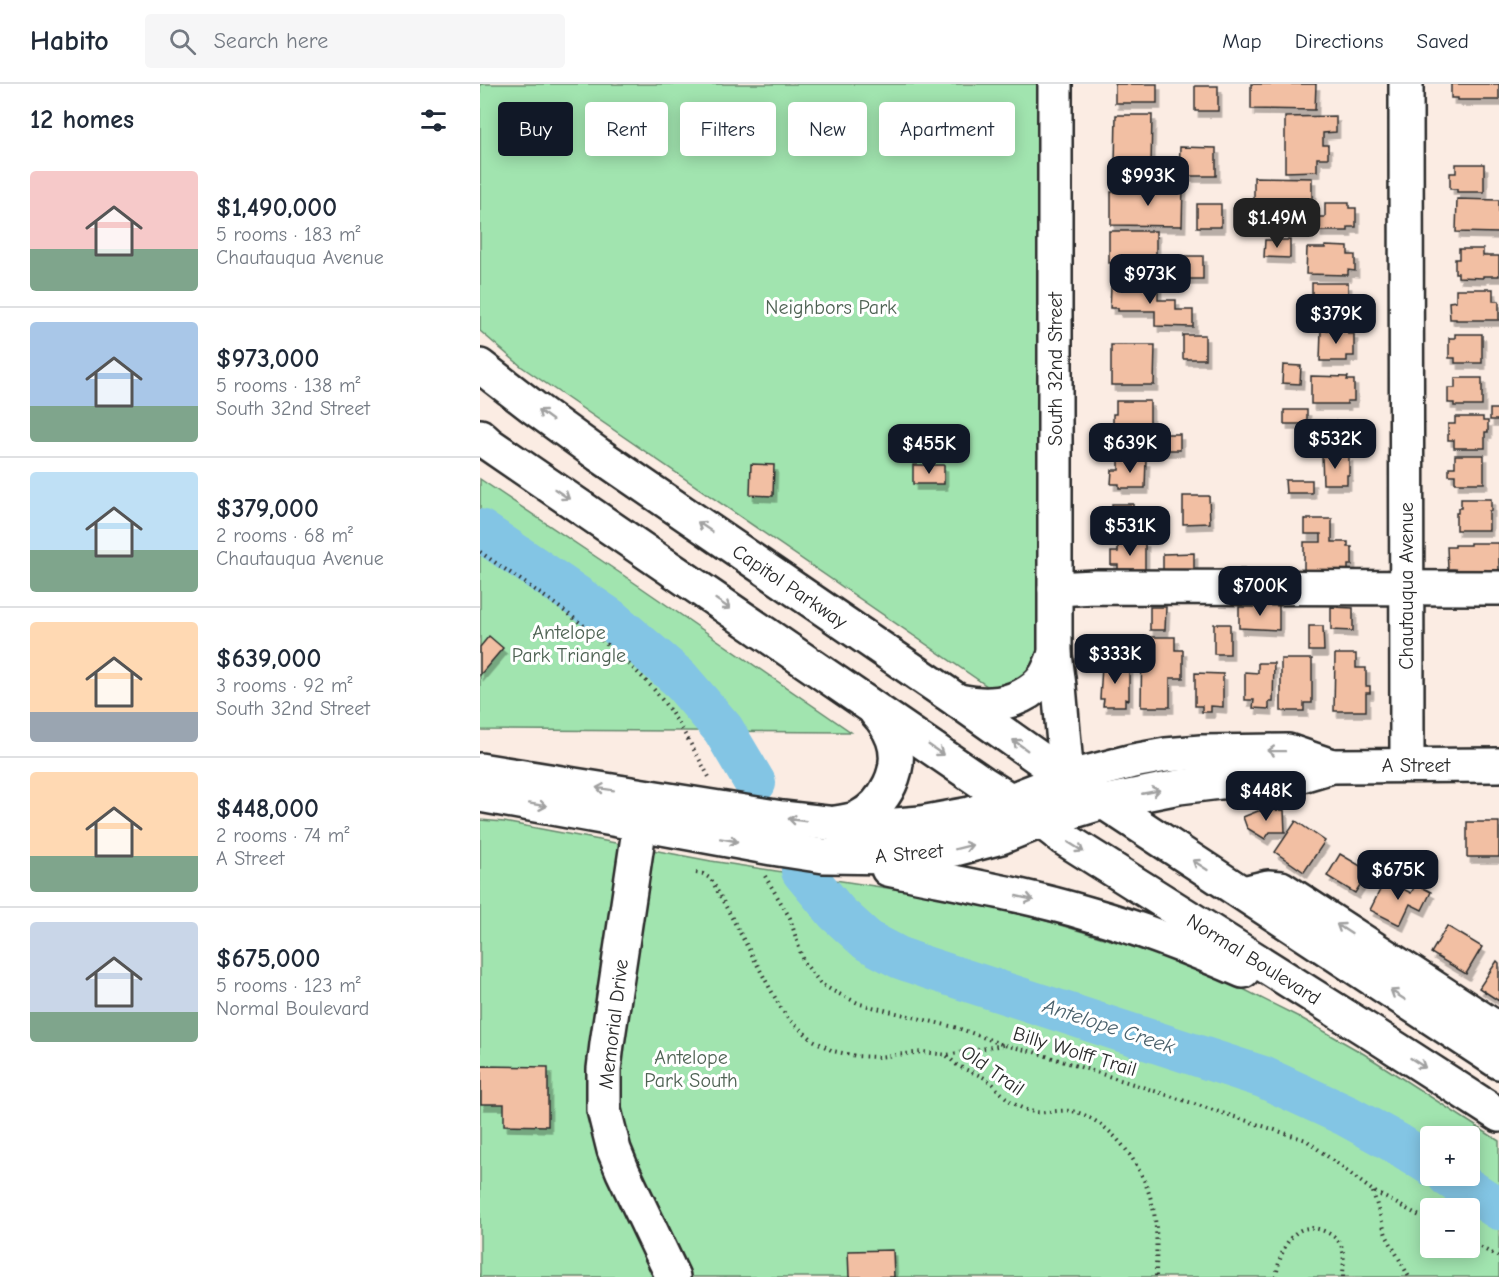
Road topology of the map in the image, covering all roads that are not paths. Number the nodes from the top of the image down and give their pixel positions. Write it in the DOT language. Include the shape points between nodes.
graph roads {
  1 [pos="1055,84"];
  2 [pos="1406,84"];
  3 [pos="480,366"];
  4 [pos="480,436"];
  5 [pos="1406,588"];
  6 [pos="1499,588"];
  7 [pos="1055,589"];
  8 [pos="1055,654"];
  9 [pos="958,701"];
  10 [pos="866,702"];
  11 [pos="1407,765"];
  12 [pos="1499,765"];
  13 [pos="1332,766"];
  14 [pos="480,770"];
  15 [pos="1068,778"];
  16 [pos="480,795"];
  17 [pos="1011,800"];
  18 [pos="1104,802"];
  19 [pos="642,809"];
  20 [pos="1041,821"];
  21 [pos="831,823"];
  22 [pos="824,856"];
  23 [pos="1243,893"];
  24 [pos="1499,1030"];
  25 [pos="1376,1035"];
  26 [pos="1499,1062"];
  27 [pos="1499,1115"];
  28 [pos="672,1277"];
  1 -- 7 [label="main road, South 32nd Street"];
  2 -- 5 [label="main road, Chautauqua Avenue"];
  9 -- 3 [label="main road, Capitol Parkway, one-way" via="599,455"];
  4 -- 10 [label="main road, one-way"];
  5 -- 6 [label="main road"];
  5 -- 7 [label="main road"];
  5 -- 11 [label="main road, Chautauqua Avenue"];
  7 -- 8 [label="main road, South 32nd Street"];
  8 -- 9 [label="main road, South 32nd Street" via="1039,684 1015,699 989,705"];
  8 -- 15 [label="main road, South 32nd Street"];
  15 -- 9 [label="main road, Capitol Parkway, one-way"];
  10 -- 17 [label="main road, one-way"];
  10 -- 21 [label="main road" via="893,739 894,773 884,796 866,812 858,818"];
  11 -- 12 [label="main road, A Street"];
  11 -- 13 [label="main road, A Street"];
  13 -- 15 [label="main road, A Street, one-way" via="1288,752 1201,752 1133,761"];
  18 -- 13 [label="main road, A Street, one-way" via="1220,782 1285,780"];
  19 -- 14 [label="main road, A Street, one-way"];
  15 -- 17 [label="main road, A Street"];
  15 -- 18 [label="main road, Capitol Parkway"];
  15 -- 20 [label="main road"];
  16 -- 19 [label="main road, A Street, one-way"];
  17 -- 20 [label="main road, Normal Boulevard"];
  17 -- 21 [label="main road, A Street" via="970,814 921,823 871,827"];
  18 -- 20 [label="main road, A Street"];
  23 -- 18 [label="main road, one-way"];
  21 -- 19 [label="main road, A Street, one-way"];
  19 -- 22 [label="main road, A Street, one-way"];
  19 -- 28 [label="main road, Memorial Drive" via="607,1044 604,1110 623,1173"];
  22 -- 20 [label="main road, A Street, one-way" via="924,855 1001,837"];
  20 -- 25 [label="main road, Normal Boulevard, one-way"];
  22 -- 25 [label="main road, one-way" via="1047,903 1131,927 1245,972"];
  24 -- 23 [label="main road, one-way" via="1281,888 1268,886"];
  26 -- 23 [label="main road, one-way"];
  25 -- 27 [label="main road, Normal Boulevard, one-way"];
}
